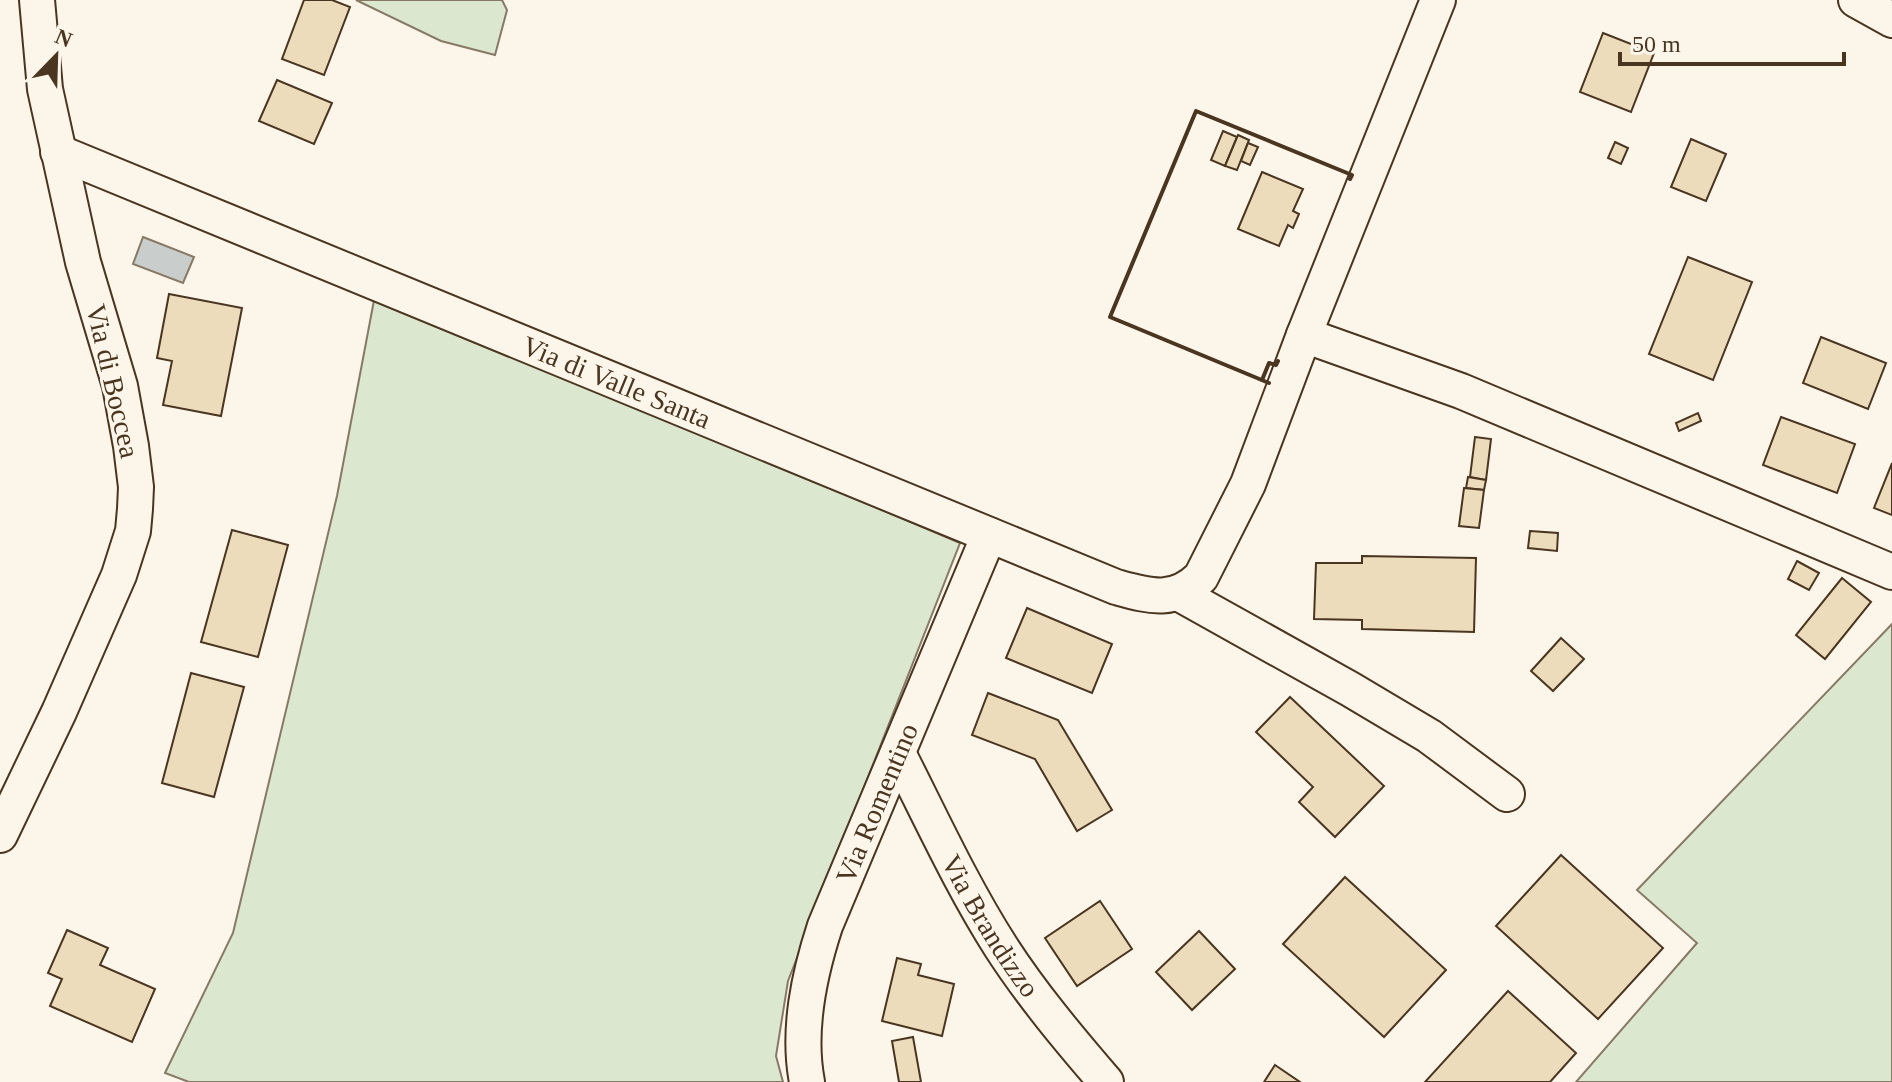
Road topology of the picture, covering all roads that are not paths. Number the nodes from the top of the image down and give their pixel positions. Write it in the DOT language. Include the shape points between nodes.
graph roads {
  1 [pos="37,0"];
  2 [pos="1438,0"];
  3 [pos="1856,0"];
  4 [pos="1892,20"];
  5 [pos="58,152"];
  6 [pos="1304,335"];
  7 [pos="989,535"];
  8 [pos="1892,572"];
  9 [pos="1178,593"];
  10 [pos="898,753"];
  11 [pos="1507,794"];
  12 [pos="0,835"];
  13 [pos="807,1082"];
  14 [pos="1106,1082"];
  1 -- 5 [label="street, Via di Boccea" via="45,89"];
  2 -- 6 [label="street"];
  3 -- 4 [label="street"];
  5 -- 7 [label="street, Via di Valle Santa"];
  5 -- 12 [label="street, Via di Boccea" via="83,262 120,386 135,509 119,575"];
  6 -- 8 [label="street" via="1461,391"];
  6 -- 9 [label="street" via="1248,484 1201,577"];
  7 -- 9 [label="street, Via di Valle Santa" via="1116,587 1150,595"];
  7 -- 10 [label="street, Via Romentino"];
  9 -- 11 [label="street" via="1429,736"];
  10 -- 13 [label="street, Via Romentino" via="814,959 805,1029"];
  10 -- 14 [label="street, Via Brandizzo" via="1002,948"];
}
